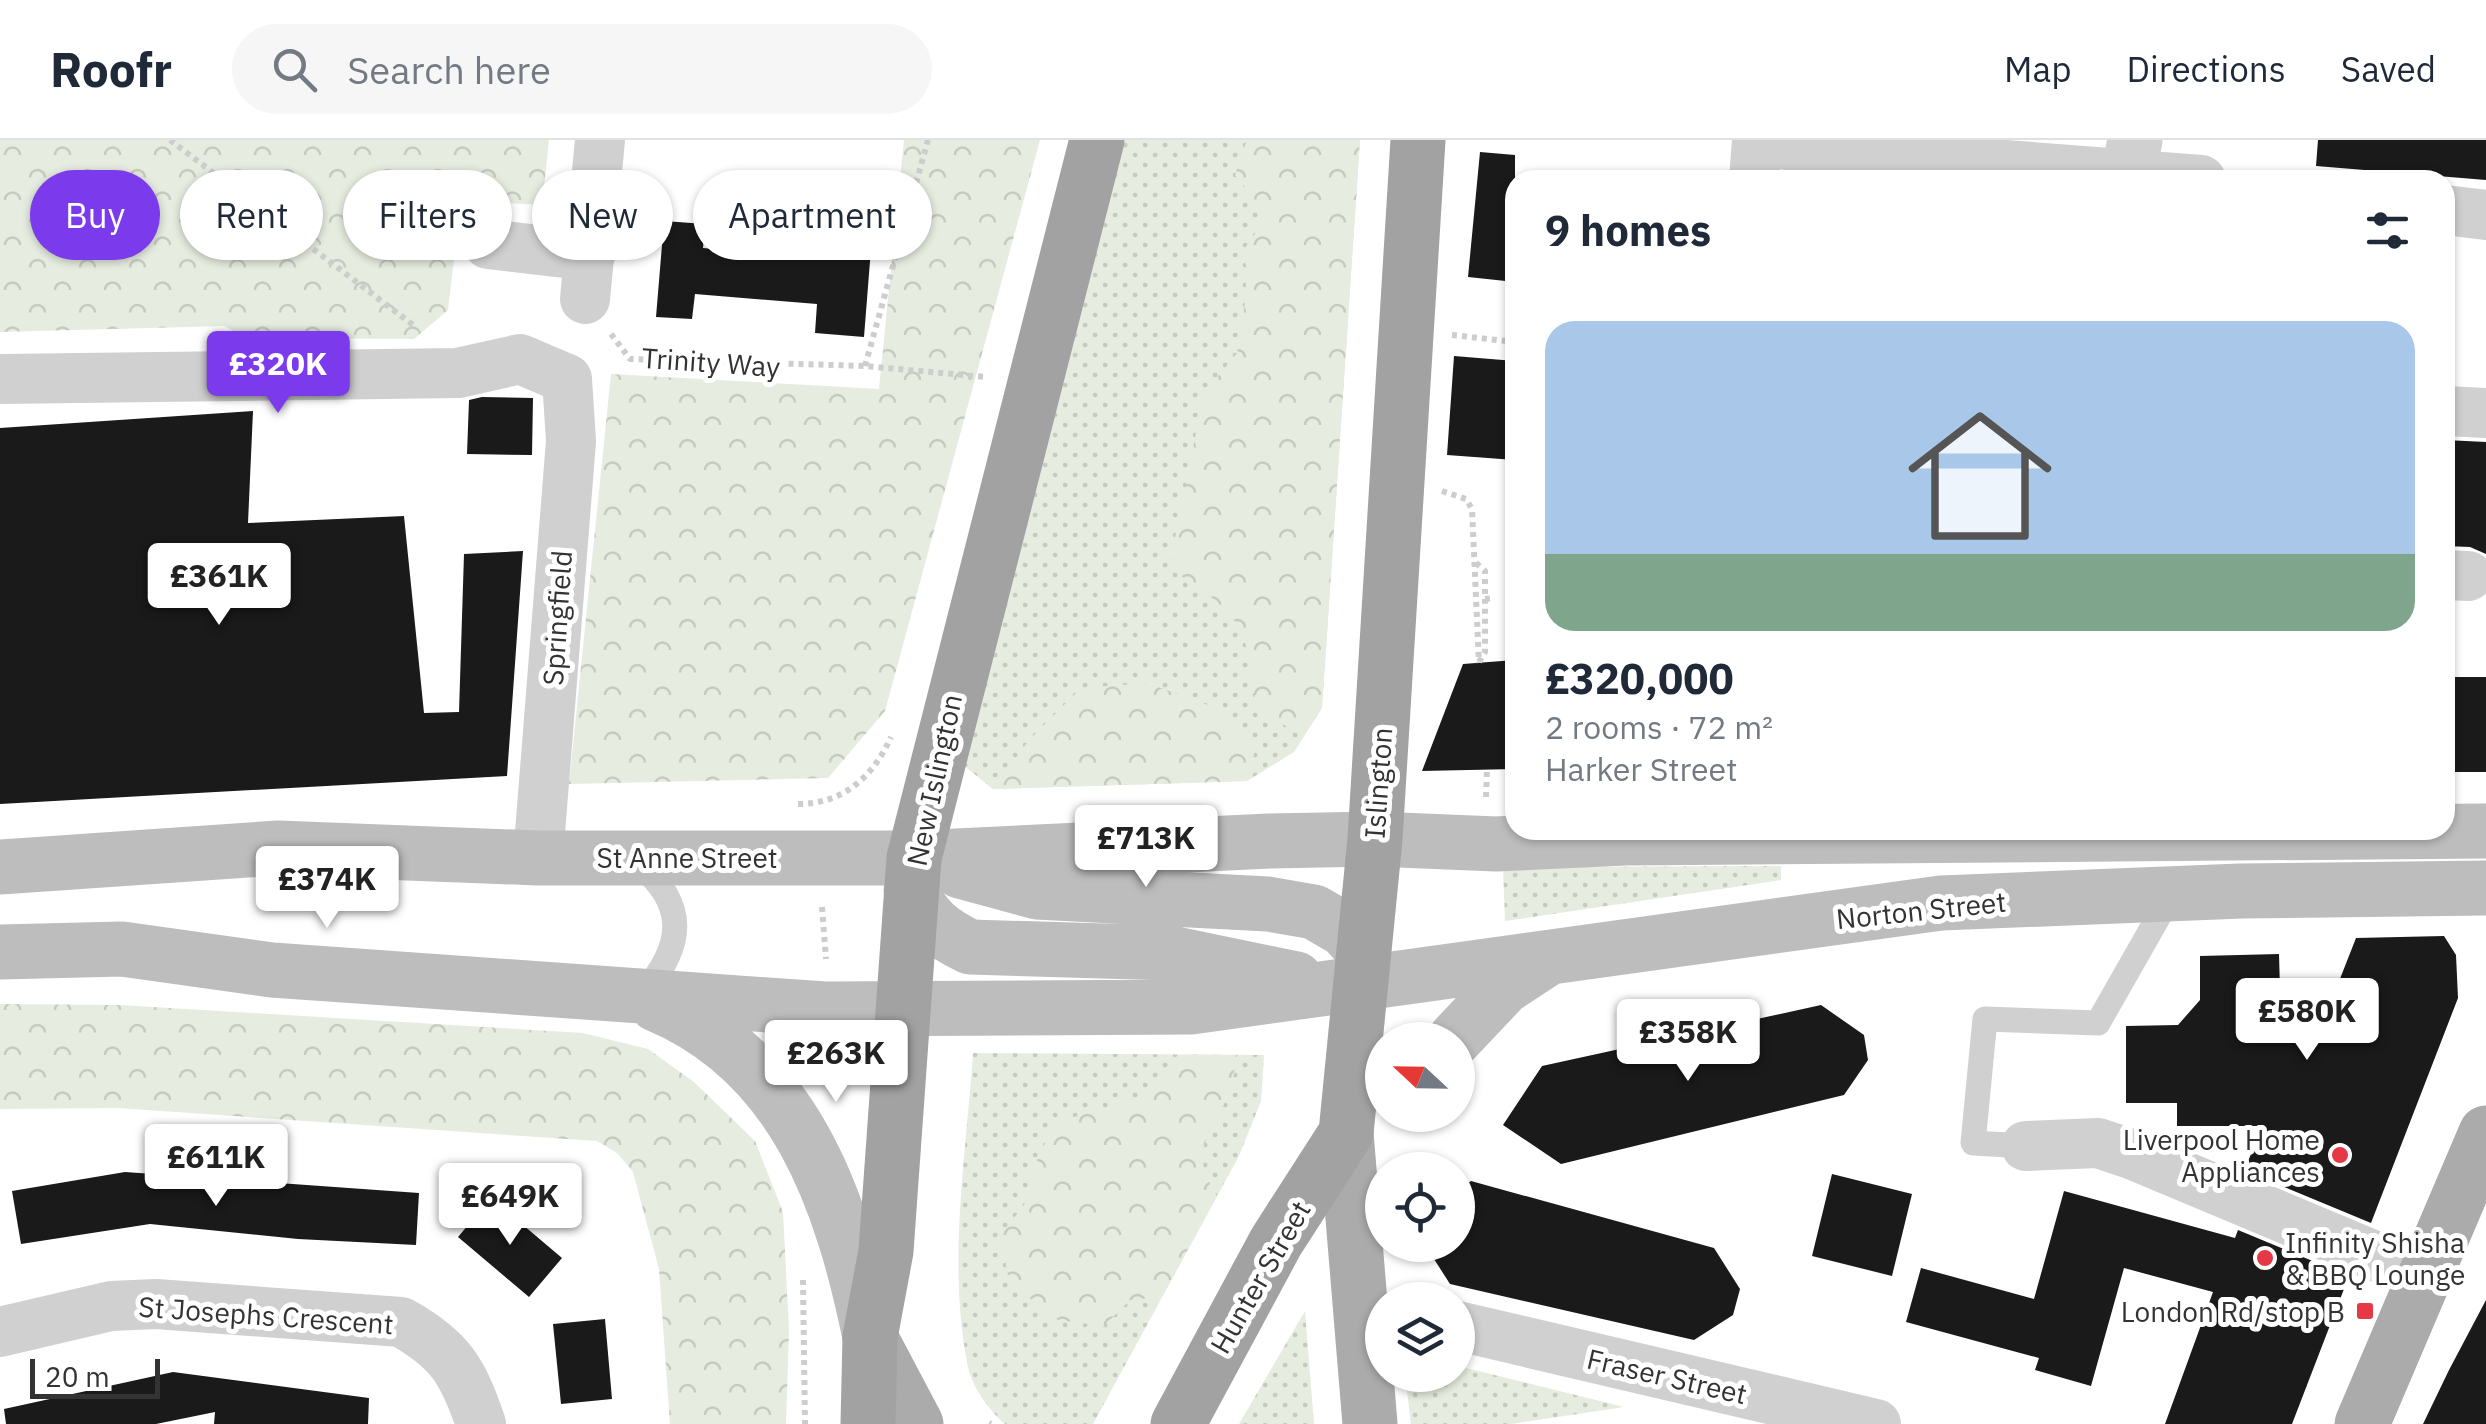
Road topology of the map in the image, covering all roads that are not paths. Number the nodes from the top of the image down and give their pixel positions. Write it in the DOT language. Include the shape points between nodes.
graph roads {
  1 [pos="600,140"];
  2 [pos="1098,140"];
  3 [pos="1418,140"];
  4 [pos="1758,140"];
  5 [pos="1824,146"];
  6 [pos="2130,164"];
  7 [pos="1755,170"];
  8 [pos="2157,170"];
  9 [pos="2455,211"];
  10 [pos="2486,215"];
  11 [pos="512,252"];
  12 [pos="0,379"];
  13 [pos="2455,412"];
  14 [pos="2486,414"];
  15 [pos="2455,832"];
  16 [pos="2486,832"];
  17 [pos="1374,838"];
  18 [pos="1691,840"];
  19 [pos="628,857"];
  20 [pos="538,858"];
  21 [pos="0,867"];
  22 [pos="912,874"];
  23 [pos="2486,888"];
  24 [pos="2172,893"];
  25 [pos="0,952"];
  26 [pos="1544,960"];
  27 [pos="1350,973"];
  28 [pos="639,997"];
  29 [pos="904,1008"];
  30 [pos="1471,1022"];
  31 [pos="1364,1120"];
  32 [pos="2486,1132"];
  33 [pos="2026,1146"];
  34 [pos="2425,1277"];
  35 [pos="1367,1282"];
  36 [pos="1475,1330"];
  37 [pos="0,1332"];
  38 [pos="870,1338"];
  39 [pos="1370,1392"];
  40 [pos="481,1424"];
  41 [pos="868,1424"];
  42 [pos="916,1424"];
  43 [pos="1178,1424"];
  44 [pos="1370,1424"];
  45 [pos="1876,1424"];
  46 [pos="2362,1424"];
  1 -- 11 [label="street" via="587,278"];
  2 -- 22 [label="highway, New Islington"];
  3 -- 17 [label="highway, Islington"];
  4 -- 5 [label="street"];
  4 -- 7 [label="street"];
  5 -- 6 [label="street"];
  6 -- 8 [label="street"];
  9 -- 10 [label="street"];
  12 -- 20 [label="street, Springfield" via="458,373 520,359 567,378 571,441"];
  13 -- 14 [label="street"];
  15 -- 16 [label="main road"];
  17 -- 18 [label="main road" via="1496,844"];
  17 -- 22 [label="main road, St Anne Street"];
  17 -- 27 [label="highway, Islington"];
  19 -- 20 [label="main road, St Anne Street"];
  19 -- 22 [label="main road, St Anne Street"];
  19 -- 28 [label="lane" via="663,890 676,919 670,956"];
  20 -- 21 [label="main road, St Anne Street" via="278,848"];
  22 -- 27 [label="main road" via="1037,892 1314,912 1345,930"];
  22 -- 29 [label="highway, New Islington"];
  23 -- 24 [label="main road, Norton Street"];
  24 -- 26 [label="main road, Norton Street" via="1941,903"];
  24 -- 33 [label="lane" via="2098,1023 1985,1019 1973,1143"];
  25 -- 28 [label="main road" via="122,950 272,970"];
  26 -- 27 [label="main road, Norton Street"];
  26 -- 30 [label="main road" via="1504,987"];
  27 -- 29 [label="main road" via="1191,1007"];
  27 -- 31 [label="highway, Islington"];
  28 -- 29 [label="main road" via="824,1010"];
  28 -- 38 [label="main road" via="726,1044 788,1108 847,1238"];
  29 -- 38 [label="highway, New Islington" via="886,1251"];
  31 -- 35 [label="main road, Islington" via="1356,1212"];
  31 -- 43 [label="highway, Hunter Street" via="1276,1242"];
  32 -- 34 [label="main road"];
  33 -- 34 [label="street" via="2098,1143"];
  34 -- 46 [label="main road"];
  36 -- 45 [label="street, Fraser Street"];
  37 -- 40 [label="street, St Josephs Crescent" via="110,1306 156,1304 401,1322 435,1341 465,1378"];
  38 -- 41 [label="highway"];
  38 -- 42 [label="main road"];
  39 -- 44 [label="main road, Islington"];
}
